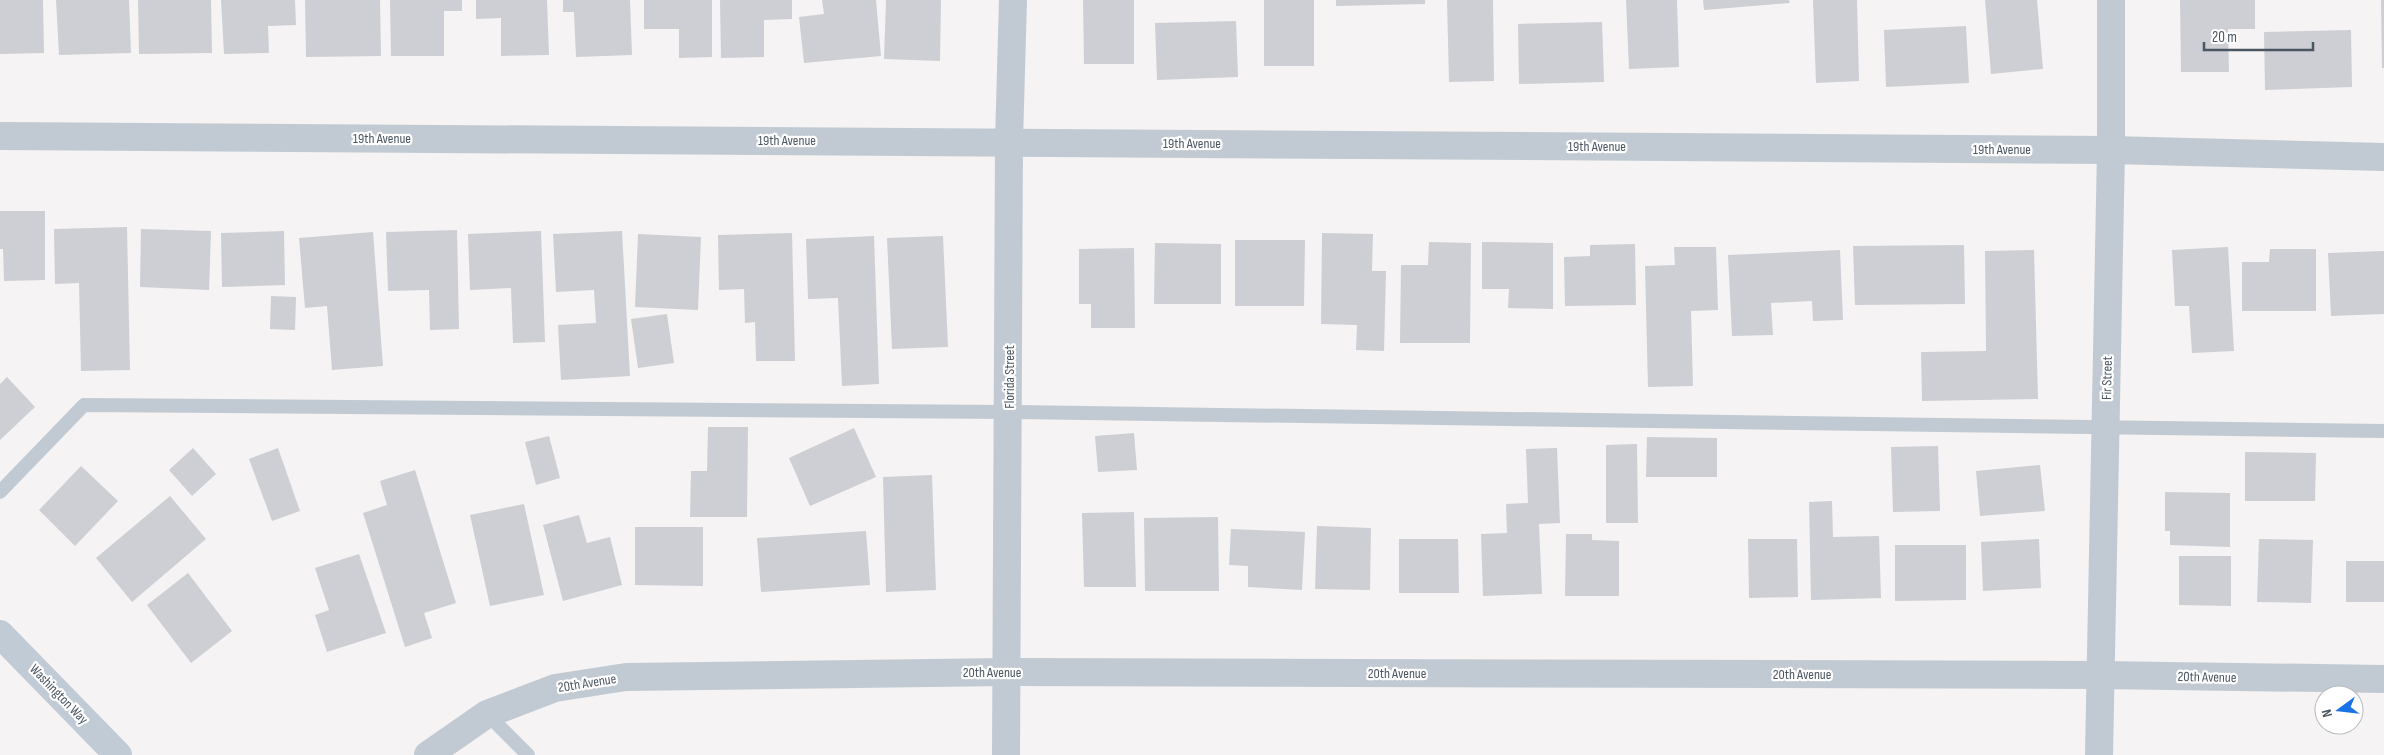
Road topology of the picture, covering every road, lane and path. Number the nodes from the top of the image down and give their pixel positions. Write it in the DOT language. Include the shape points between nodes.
graph roads {
  1 [pos="1013,0"];
  2 [pos="2111,0"];
  3 [pos="0,136"];
  4 [pos="1009,141"];
  5 [pos="2111,150"];
  6 [pos="2384,157"];
  7 [pos="1008,412"];
  8 [pos="2106,429"];
  9 [pos="2384,431"];
  10 [pos="0,492"];
  11 [pos="0,634"];
  12 [pos="1006,672"];
  13 [pos="2101,676"];
  14 [pos="2384,679"];
  15 [pos="487,714"];
  16 [pos="118,755"];
  17 [pos="428,755"];
  18 [pos="528,755"];
  19 [pos="1006,755"];
  20 [pos="2099,755"];
  1 -- 4 [label="street, Florida Street"];
  2 -- 5 [label="street, Fir Street"];
  3 -- 4 [label="street, 19th Avenue"];
  4 -- 5 [label="street, 19th Avenue"];
  4 -- 7 [label="street, Florida Street"];
  5 -- 6 [label="street, 19th Avenue"];
  5 -- 8 [label="street, Fir Street"];
  7 -- 8 [label="lane"];
  7 -- 10 [label="lane" via="84,406"];
  7 -- 12 [label="street, Florida Street"];
  8 -- 9 [label="lane"];
  8 -- 13 [label="street, Fir Street"];
  11 -- 16 [label="main road, Washington Way"];
  12 -- 13 [label="street, 20th Avenue"];
  12 -- 15 [label="street, 20th Avenue" via="626,677 555,688"];
  12 -- 19 [label="street, Florida Street"];
  13 -- 14 [label="street, 20th Avenue"];
  13 -- 20 [label="street, Fir Street"];
  15 -- 17 [label="street, 20th Avenue"];
  15 -- 18 [label="lane"];
}
